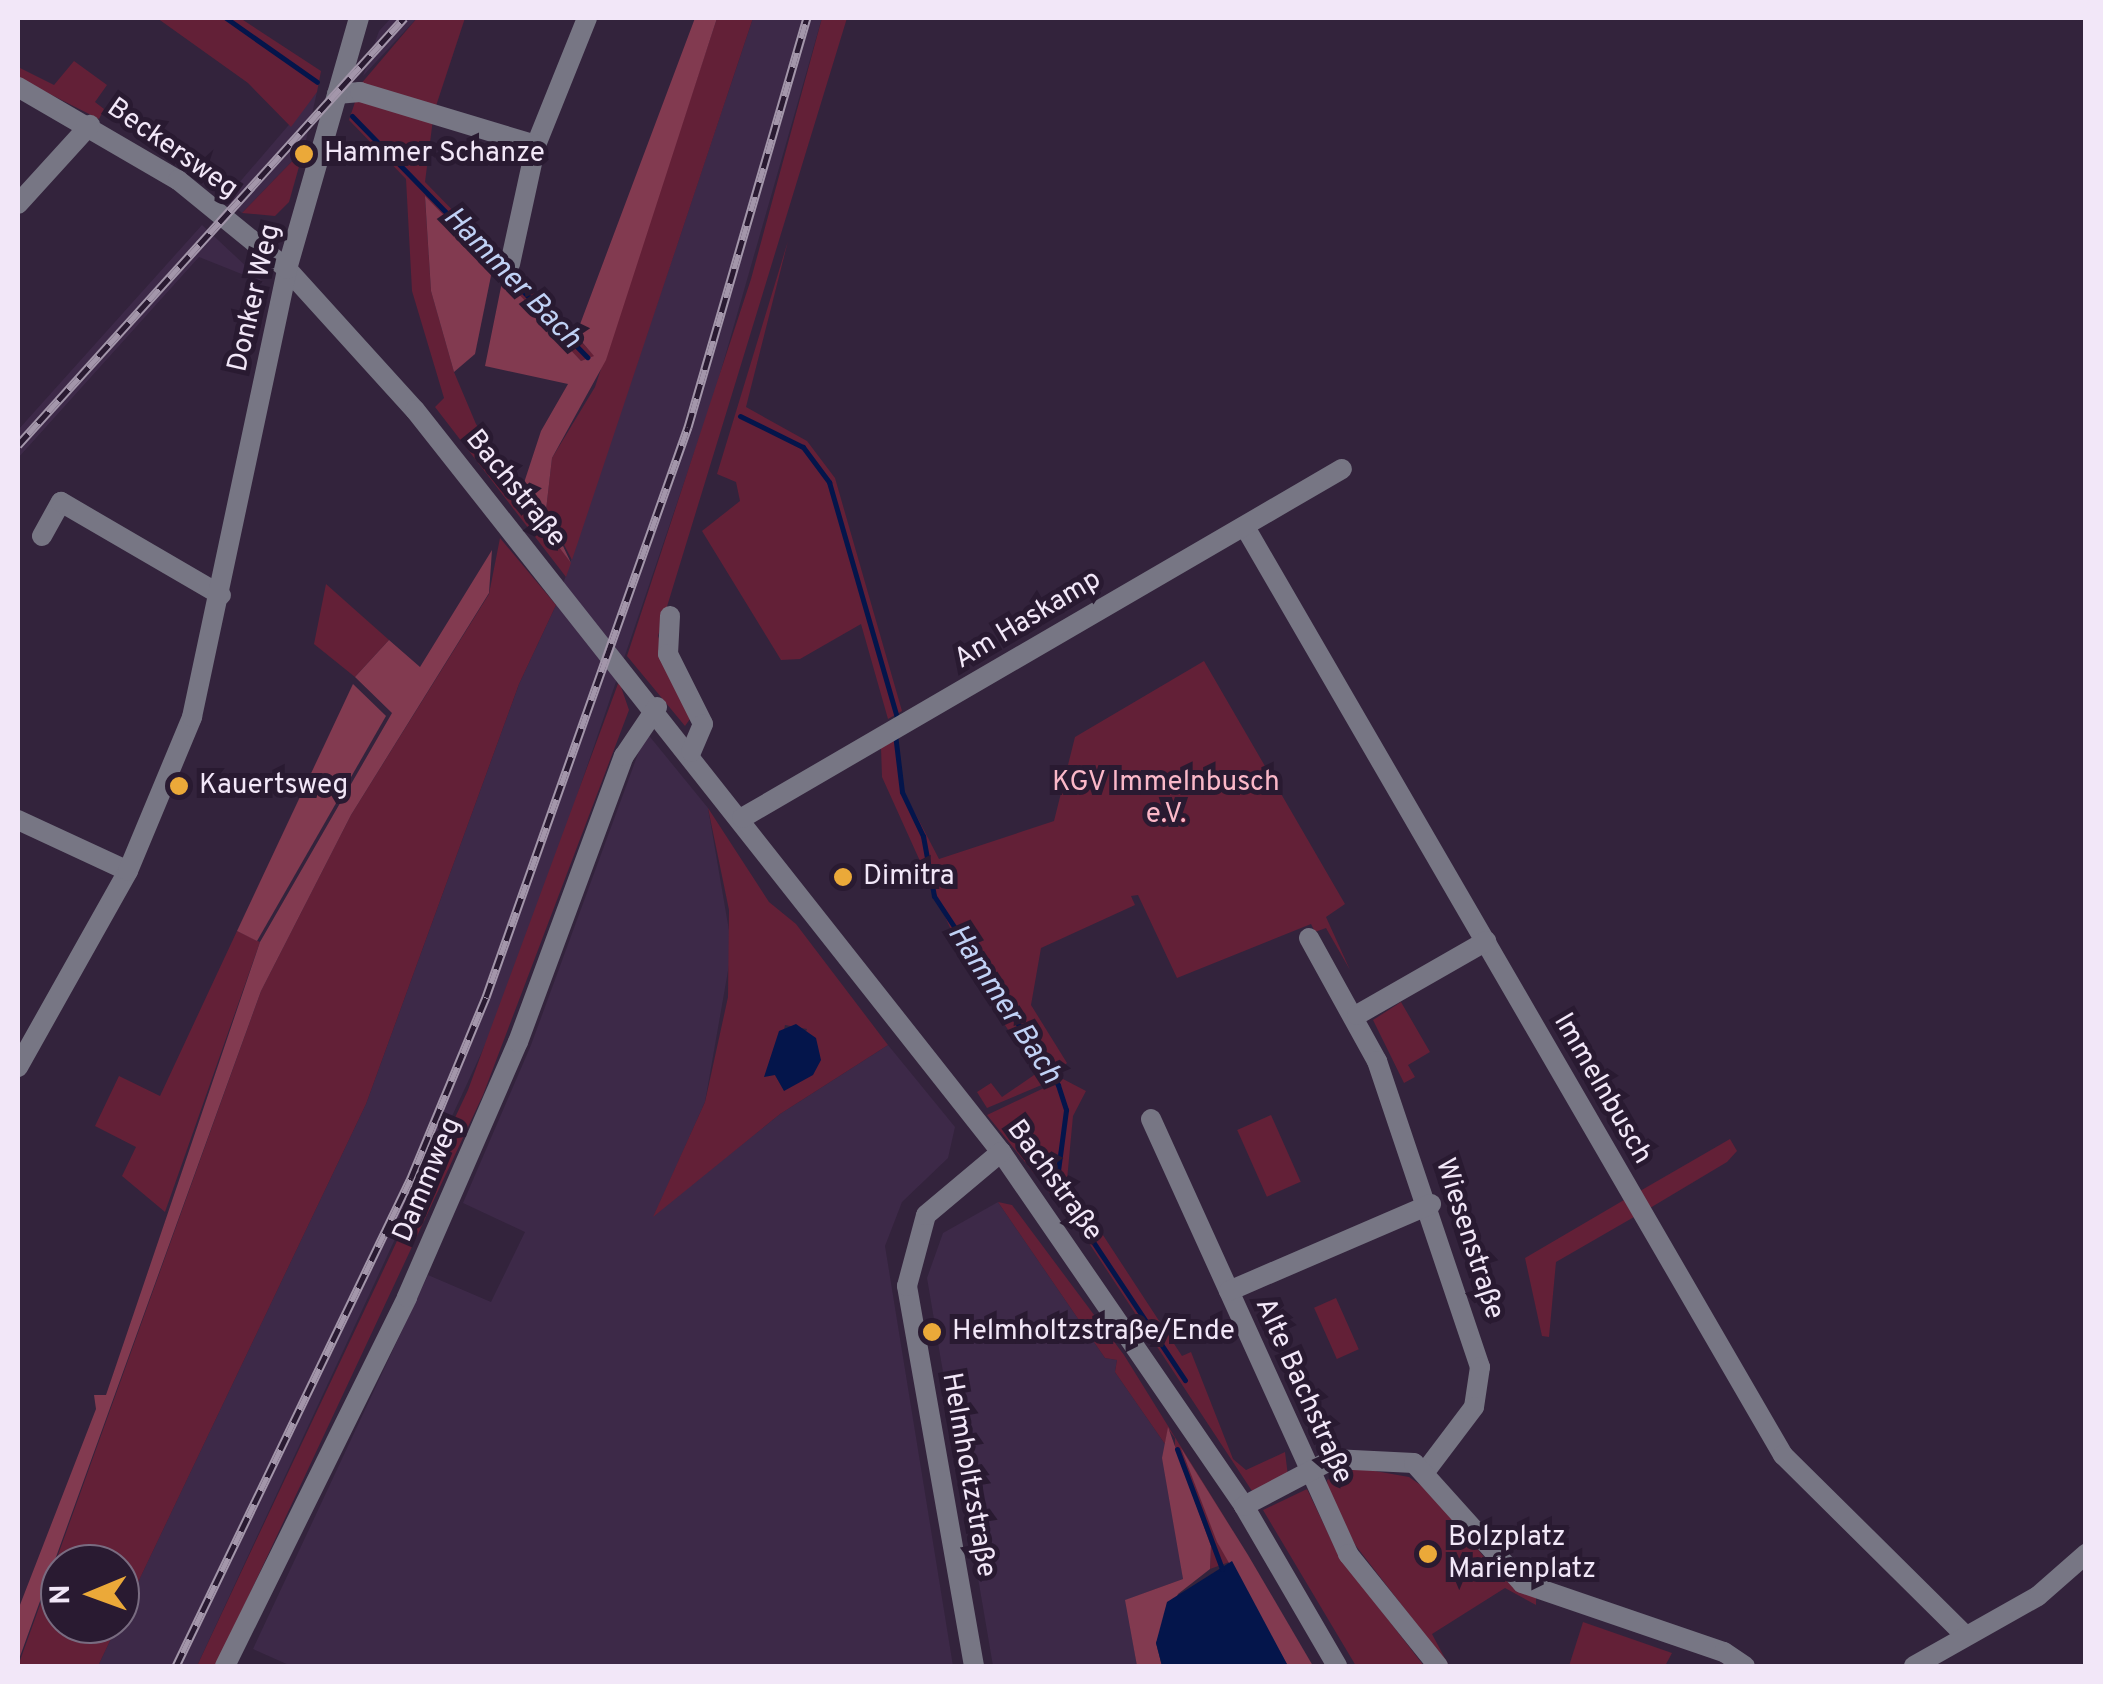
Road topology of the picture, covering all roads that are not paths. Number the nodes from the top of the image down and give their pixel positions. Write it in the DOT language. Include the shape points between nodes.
graph roads {
  1 [pos="359,18"];
  2 [pos="586,18"];
  3 [pos="18,87"];
  4 [pos="337,94"];
  5 [pos="90,125"];
  6 [pos="536,145"];
  7 [pos="18,204"];
  8 [pos="510,264"];
  9 [pos="286,269"];
  10 [pos="1342,469"];
  11 [pos="1246,527"];
  12 [pos="42,536"];
  13 [pos="221,595"];
  14 [pos="670,616"];
  15 [pos="657,708"];
  16 [pos="691,752"];
  17 [pos="742,818"];
  18 [pos="18,820"];
  19 [pos="128,870"];
  20 [pos="1309,938"];
  21 [pos="1486,941"];
  22 [pos="1357,1015"];
  23 [pos="18,1067"];
  24 [pos="1151,1119"];
  25 [pos="1001,1152"];
  26 [pos="1431,1204"];
  27 [pos="1228,1291"];
  28 [pos="1424,1473"];
  29 [pos="1311,1476"];
  30 [pos="1244,1506"];
  31 [pos="2086,1554"];
  32 [pos="1966,1636"];
  33 [pos="224,1666"];
  34 [pos="974,1666"];
  35 [pos="1337,1666"];
  36 [pos="1438,1666"];
  37 [pos="1746,1666"];
  38 [pos="1914,1666"];
  1 -- 4 [label="street, Donker Weg"];
  2 -- 6 [label="street"];
  3 -- 5 [label="street, Beckersweg"];
  4 -- 6 [label="street" via="360,92"];
  4 -- 9 [label="street, Donker Weg"];
  5 -- 7 [label="street"];
  5 -- 9 [label="street, Beckersweg" via="178,180"];
  6 -- 8 [label="street"];
  9 -- 13 [label="street, Donker Weg"];
  9 -- 15 [label="street, Bachstraße" via="415,410"];
  10 -- 11 [label="street, Am Haskamp"];
  11 -- 17 [label="street, Am Haskamp"];
  11 -- 21 [label="street, Immelnbusch"];
  12 -- 13 [label="street" via="61,502"];
  13 -- 19 [label="street, Donker Weg" via="192,717"];
  14 -- 16 [label="street" via="668,654 703,724"];
  15 -- 16 [label="street, Bachstraße"];
  15 -- 33 [label="street, Dammweg" via="624,756 518,1042 407,1297"];
  16 -- 17 [label="street, Bachstraße"];
  17 -- 25 [label="street, Bachstraße"];
  18 -- 19 [label="street"];
  19 -- 23 [label="street, Donker Weg"];
  20 -- 22 [label="street, Wiesenstraße"];
  21 -- 22 [label="street"];
  21 -- 32 [label="street, Immelnbusch" via="1783,1455"];
  22 -- 26 [label="street, Wiesenstraße"];
  24 -- 27 [label="street, Alte Bachstraße"];
  25 -- 30 [label="street, Bachstraße"];
  25 -- 34 [label="street, Helmholtzstraße" via="926,1215 907,1286"];
  26 -- 27 [label="street"];
  26 -- 28 [label="street, Wiesenstraße" via="1480,1367 1474,1407"];
  27 -- 29 [label="street, Alte Bachstraße"];
  28 -- 29 [label="street" via="1414,1463 1362,1457 1333,1459"];
  28 -- 37 [label="street" via="1498,1564 1548,1596 1610,1611"];
  29 -- 30 [label="street"];
  29 -- 36 [label="street, Alte Bachstraße" via="1348,1554"];
  30 -- 35 [label="street, Bachstraße"];
  31 -- 32 [label="street" via="2038,1596"];
  32 -- 38 [label="street"];
}
